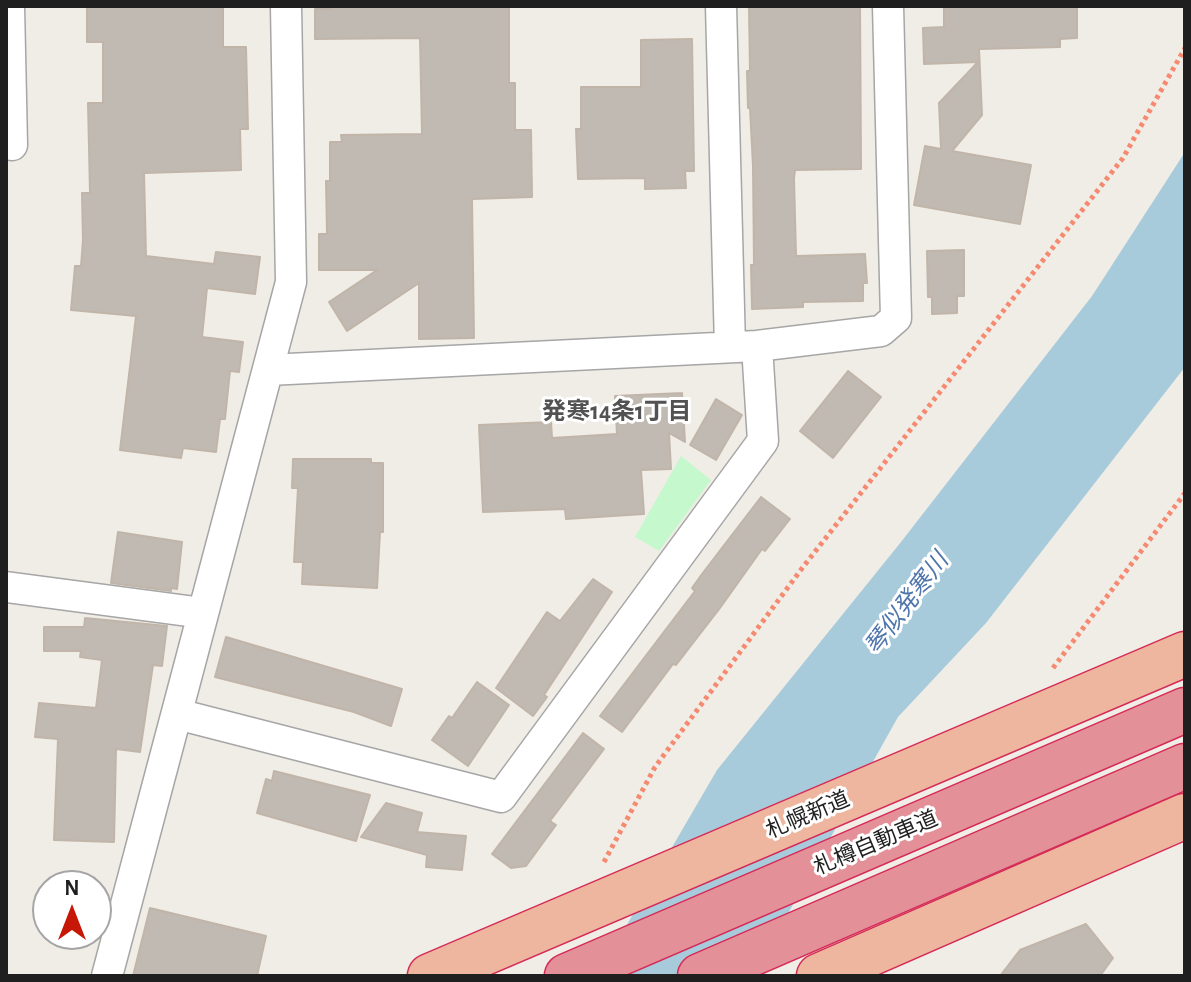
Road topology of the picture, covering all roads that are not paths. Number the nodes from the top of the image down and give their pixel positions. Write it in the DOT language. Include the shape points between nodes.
graph roads {
  1 [pos="9,6"];
  2 [pos="286,6"];
  3 [pos="721,6"];
  4 [pos="888,6"];
  5 [pos="8,49"];
  6 [pos="12,145"];
  7 [pos="743,346"];
  8 [pos="268,370"];
  9 [pos="6,587"];
  10 [pos="203,613"];
  11 [pos="1185,654"];
  12 [pos="1185,710"];
  13 [pos="177,714"];
  14 [pos="1185,766"];
  15 [pos="1185,816"];
  16 [pos="442,971"];
  17 [pos="107,976"];
  18 [pos="567,976"];
  19 [pos="700,976"];
  20 [pos="819,976"];
  1 -- 5 [label="street"];
  2 -- 8 [label="street" via="291,282"];
  3 -- 7 [label="street"];
  4 -- 7 [label="street" via="896,318 881,331"];
  5 -- 6 [label="street"];
  7 -- 8 [label="street"];
  7 -- 13 [label="street" via="763,441 501,797"];
  8 -- 10 [label="street"];
  9 -- 10 [label="street"];
  10 -- 13 [label="street"];
  11 -- 16 [label="highway, 札幌新道"];
  12 -- 18 [label="highway, 札樽自動車道"];
  13 -- 17 [label="street"];
  14 -- 19 [label="highway"];
  15 -- 20 [label="highway"];
}
